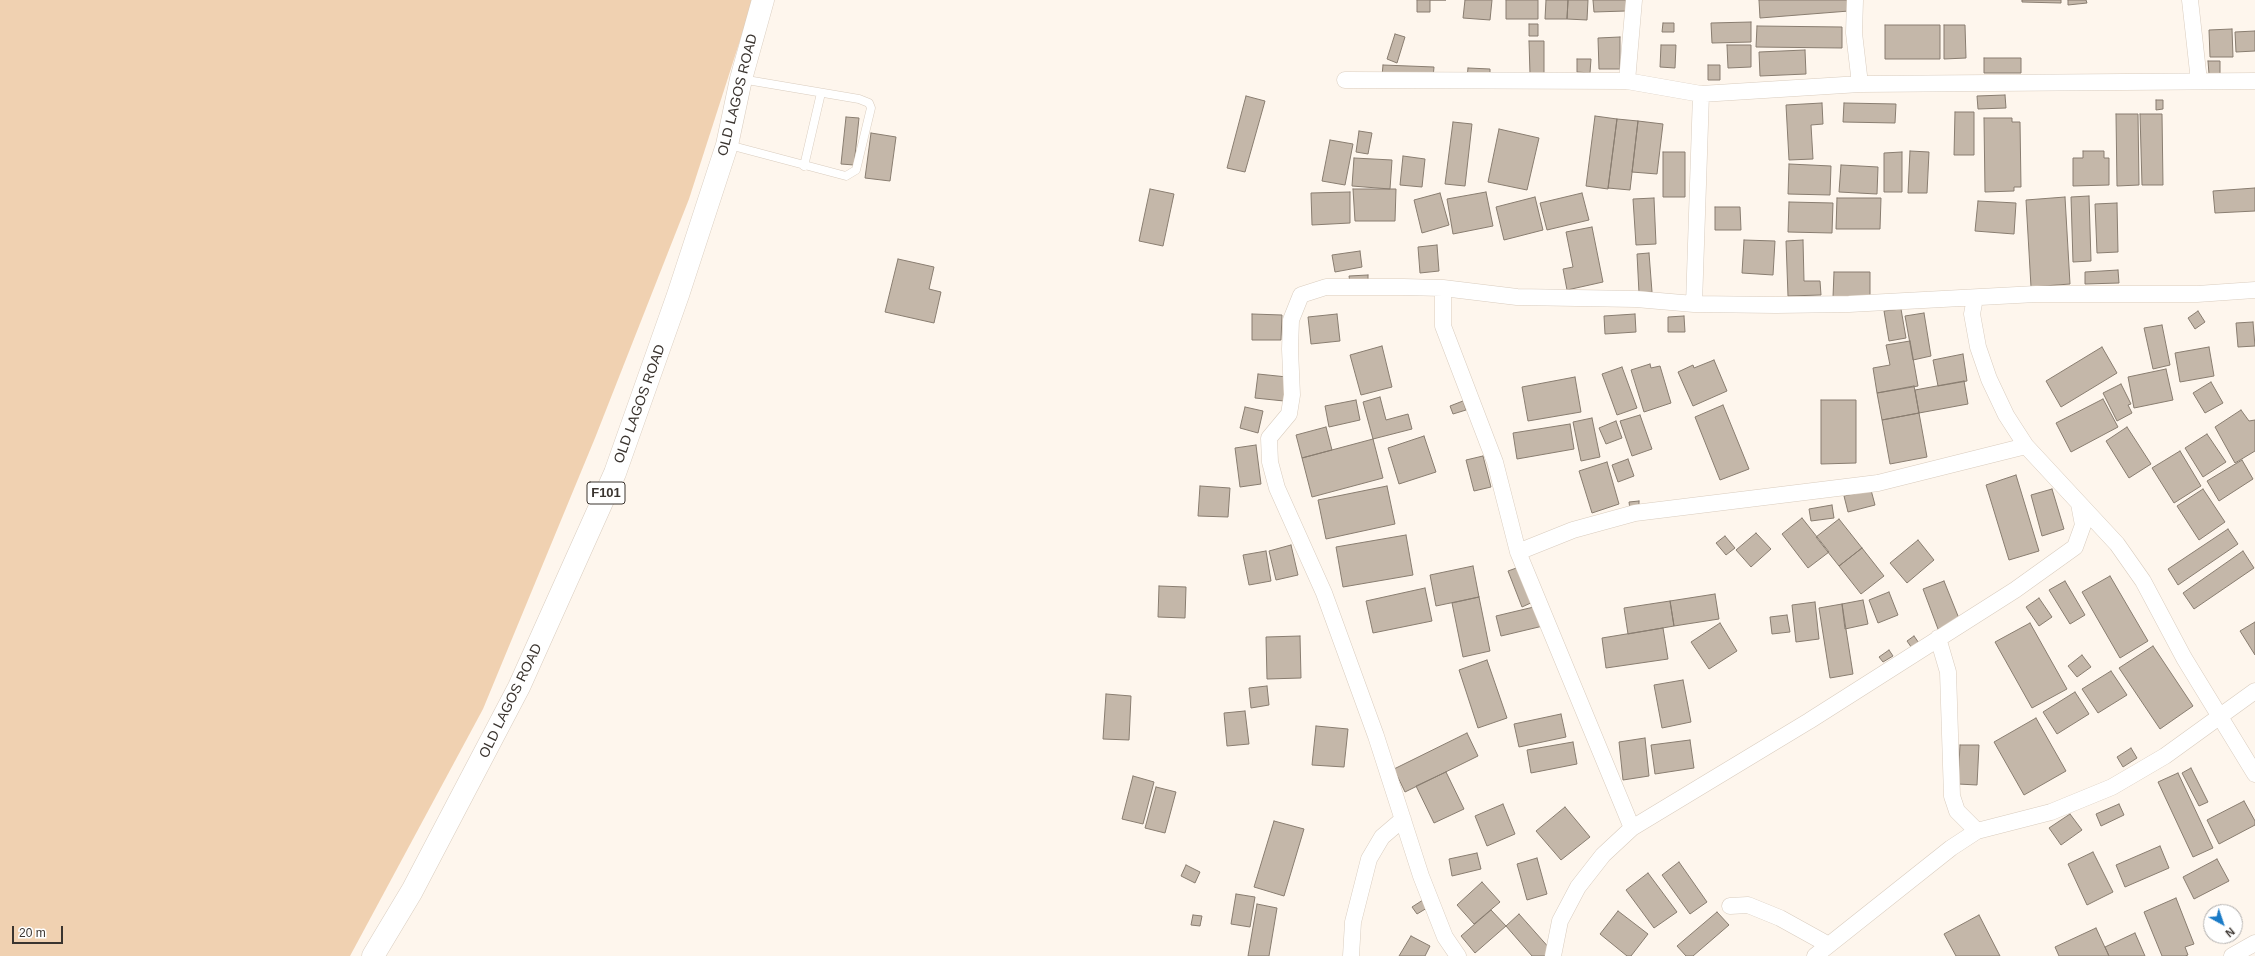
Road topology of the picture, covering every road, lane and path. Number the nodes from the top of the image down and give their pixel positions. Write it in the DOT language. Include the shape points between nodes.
graph roads {
  1 [pos="763,0"];
  2 [pos="1634,0"];
  3 [pos="1855,0"];
  4 [pos="2190,0"];
  5 [pos="741,79"];
  6 [pos="1346,80"];
  7 [pos="1627,81"];
  8 [pos="2199,81"];
  9 [pos="2255,81"];
  10 [pos="1860,84"];
  11 [pos="821,93"];
  12 [pos="1700,94"];
  13 [pos="727,144"];
  14 [pos="804,166"];
  15 [pos="1443,288"];
  16 [pos="2255,292"];
  17 [pos="1975,298"];
  18 [pos="1694,304"];
  19 [pos="2026,446"];
  20 [pos="2079,504"];
  21 [pos="1518,552"];
  22 [pos="1938,638"];
  23 [pos="2255,691"];
  24 [pos="2219,716"];
  25 [pos="2255,774"];
  26 [pos="1403,819"];
  27 [pos="1632,828"];
  28 [pos="1977,831"];
  29 [pos="1730,906"];
  30 [pos="2255,943"];
  31 [pos="1827,944"];
  32 [pos="373,956"];
  33 [pos="1351,956"];
  34 [pos="1458,956"];
  35 [pos="1553,956"];
  36 [pos="1814,956"];
  37 [pos="2232,956"];
  1 -- 5 [label="main road, OLD LAGOS ROAD / F101"];
  2 -- 7 [label="street"];
  3 -- 10 [label="street" via="1854,33"];
  4 -- 8 [label="street"];
  5 -- 11 [label="lane"];
  5 -- 13 [label="main road, OLD LAGOS ROAD / F101"];
  6 -- 7 [label="street"];
  7 -- 12 [label="street"];
  8 -- 9 [label="street"];
  8 -- 10 [label="street"];
  10 -- 12 [label="street"];
  11 -- 14 [label="lane"];
  11 -- 14 [label="lane" via="865,100 871,108 856,170 852,174 840,176"];
  12 -- 18 [label="street"];
  13 -- 14 [label="lane"];
  13 -- 32 [label="main road, OLD LAGOS ROAD / F101" via="678,295 615,473 519,687 412,891"];
  15 -- 18 [label="street" via="1518,297 1636,299"];
  15 -- 21 [label="street" via="1443,326 1495,462"];
  15 -- 26 [label="street" via="1326,287 1301,295 1292,320 1292,395 1289,414 1269,438 1270,462 1277,488 1324,592"];
  16 -- 17 [label="street" via="2036,294"];
  17 -- 18 [label="street" via="1849,304"];
  17 -- 19 [label="street" via="1972,314 1978,347 1989,379 2006,415"];
  19 -- 20 [label="street"];
  19 -- 21 [label="street" via="1878,483 1636,513 1573,530"];
  20 -- 22 [label="street" via="2082,525 2075,547 2015,590"];
  20 -- 24 [label="street" via="2117,544 2143,581 2184,658"];
  21 -- 27 [label="street"];
  22 -- 27 [label="street" via="1809,721"];
  22 -- 28 [label="street" via="1948,672 1952,796 1957,811"];
  23 -- 24 [label="street"];
  24 -- 25 [label="street"];
  24 -- 28 [label="street" via="2165,756 2112,787 2051,812"];
  26 -- 33 [label="street" via="1382,837 1369,859 1353,922"];
  26 -- 34 [label="street" via="1421,876 1445,937"];
  27 -- 35 [label="street" via="1603,855 1578,887 1560,921"];
  28 -- 31 [label="street" via="1951,848"];
  29 -- 31 [label="street" via="1748,905 1780,918"];
  30 -- 37 [label="street"];
  31 -- 36 [label="street"];
}
